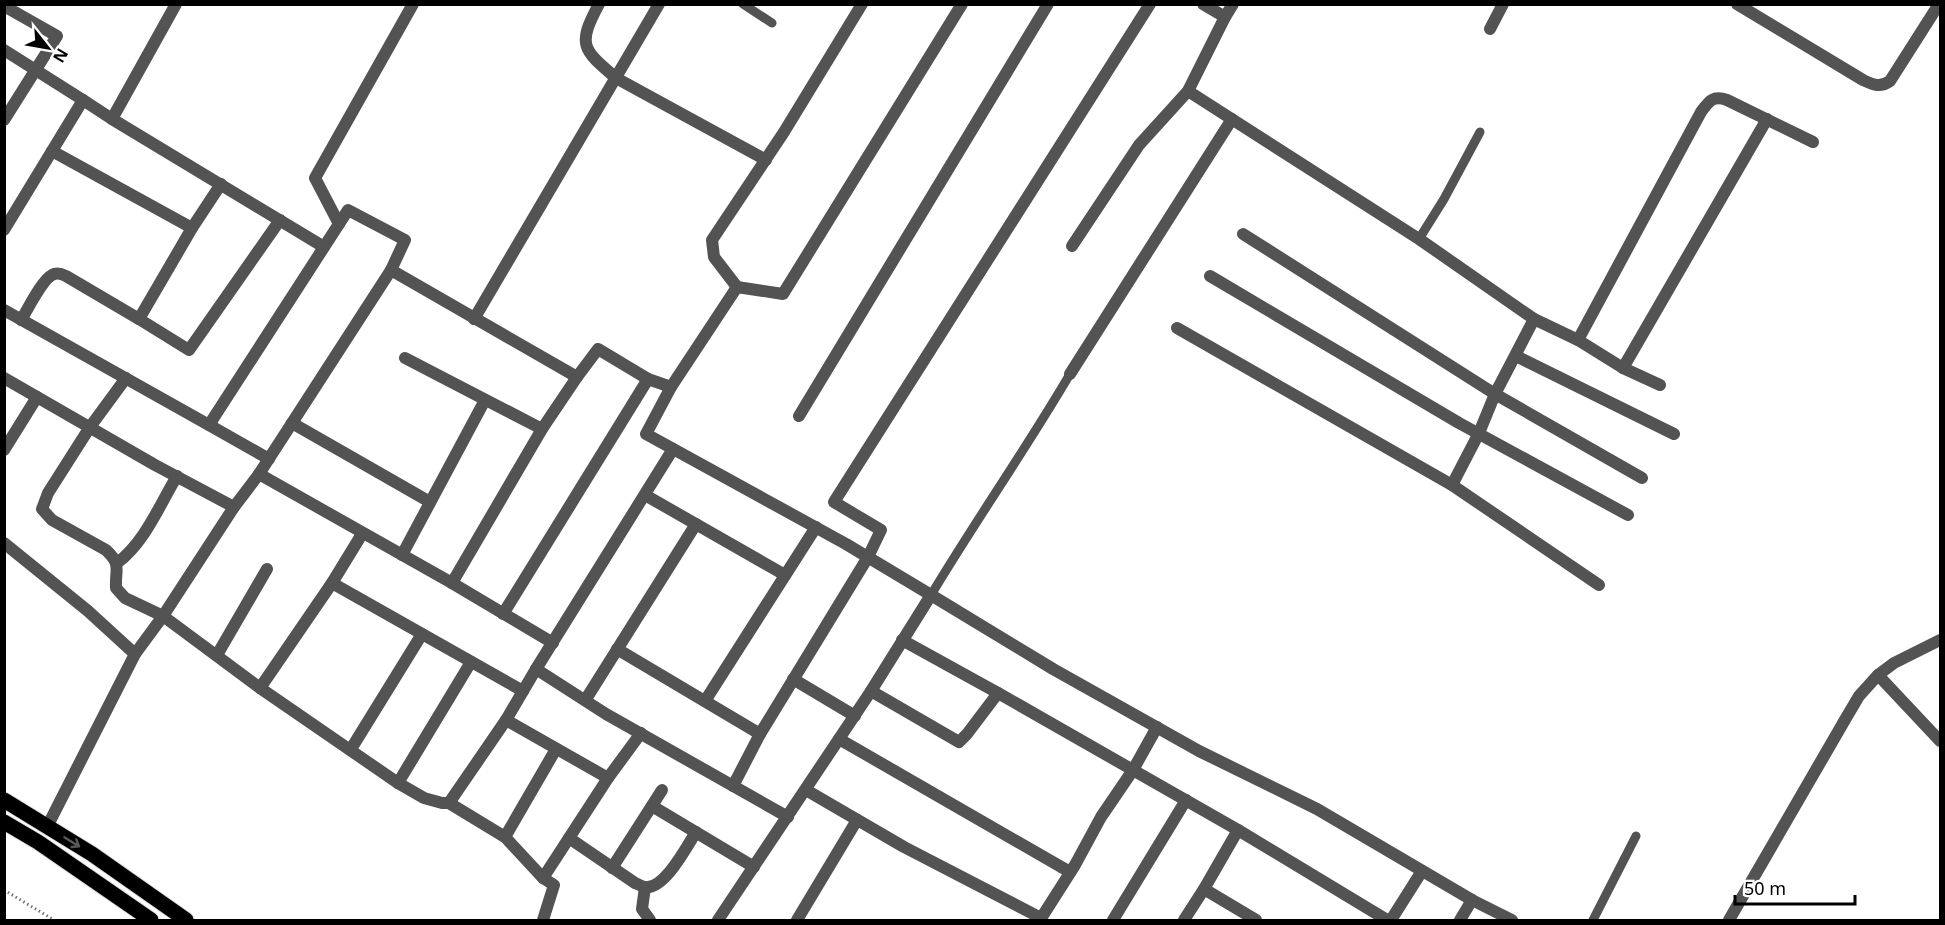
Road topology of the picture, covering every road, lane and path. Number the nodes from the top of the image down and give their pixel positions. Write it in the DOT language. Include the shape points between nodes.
graph roads {
  1 [pos="176,4"];
  2 [pos="413,4"];
  3 [pos="599,4"];
  4 [pos="659,4"];
  5 [pos="743,4"];
  6 [pos="862,4"];
  7 [pos="962,4"];
  8 [pos="1048,4"];
  9 [pos="1150,4"];
  10 [pos="1203,4"];
  11 [pos="1233,4"];
  12 [pos="1503,4"];
  13 [pos="1737,4"];
  14 [pos="1939,4"];
  15 [pos="5,6"];
  16 [pos="1226,17"];
  17 [pos="772,23"];
  18 [pos="1490,29"];
  19 [pos="4,50"];
  20 [pos="36,70"];
  21 [pos="616,78"];
  22 [pos="1188,91"];
  23 [pos="82,100"];
  24 [pos="112,118"];
  25 [pos="1232,119"];
  26 [pos="1767,119"];
  27 [pos="4,120"];
  28 [pos="1480,132"];
  29 [pos="1813,142"];
  30 [pos="52,151"];
  31 [pos="766,160"];
  32 [pos="221,184"];
  33 [pos="280,220"];
  34 [pos="339,224"];
  35 [pos="192,228"];
  36 [pos="4,230"];
  37 [pos="1243,234"];
  38 [pos="1419,239"];
  39 [pos="1072,246"];
  40 [pos="324,247"];
  41 [pos="391,270"];
  42 [pos="1210,276"];
  43 [pos="736,287"];
  44 [pos="4,310"];
  45 [pos="474,318"];
  46 [pos="139,319"];
  47 [pos="1534,319"];
  48 [pos="21,320"];
  49 [pos="1177,328"];
  50 [pos="1578,340"];
  51 [pos="1516,356"];
  52 [pos="405,358"];
  53 [pos="1623,368"];
  54 [pos="1070,374"];
  55 [pos="577,377"];
  56 [pos="4,378"];
  57 [pos="126,378"];
  58 [pos="648,379"];
  59 [pos="1660,385"];
  60 [pos="671,387"];
  61 [pos="1495,394"];
  62 [pos="37,397"];
  63 [pos="485,400"];
  64 [pos="799,416"];
  65 [pos="292,423"];
  66 [pos="209,425"];
  67 [pos="90,427"];
  68 [pos="542,429"];
  69 [pos="1479,433"];
  70 [pos="1674,434"];
  71 [pos="673,449"];
  72 [pos="4,450"];
  73 [pos="269,459"];
  74 [pos="259,474"];
  75 [pos="177,476"];
  76 [pos="1642,478"];
  77 [pos="1452,485"];
  78 [pos="645,495"];
  79 [pos="430,502"];
  80 [pos="234,507"];
  81 [pos="1628,515"];
  82 [pos="696,524"];
  83 [pos="816,527"];
  84 [pos="362,534"];
  85 [pos="4,543"];
  86 [pos="402,555"];
  87 [pos="868,557"];
  88 [pos="117,563"];
  89 [pos="267,568"];
  90 [pos="785,575"];
  91 [pos="332,583"];
  92 [pos="452,583"];
  93 [pos="1599,585"];
  94 [pos="931,595"];
  95 [pos="504,614"];
  96 [pos="163,616"];
  97 [pos="422,633"];
  98 [pos="902,640"];
  99 [pos="1941,640"];
  100 [pos="553,643"];
  101 [pos="617,650"];
  102 [pos="135,654"];
  103 [pos="217,655"];
  104 [pos="471,662"];
  105 [pos="536,669"];
  106 [pos="1878,675"];
  107 [pos="793,679"];
  108 [pos="260,688"];
  109 [pos="523,691"];
  110 [pos="871,691"];
  111 [pos="998,693"];
  112 [pos="586,699"];
  113 [pos="705,701"];
  114 [pos="855,716"];
  115 [pos="506,720"];
  116 [pos="1157,727"];
  117 [pos="641,733"];
  118 [pos="760,734"];
  119 [pos="839,739"];
  120 [pos="1941,741"];
  121 [pos="351,749"];
  122 [pos="556,749"];
  123 [pos="1133,770"];
  124 [pos="608,778"];
  125 [pos="398,783"];
  126 [pos="733,786"];
  127 [pos="662,790"];
  128 [pos="806,790"];
  129 [pos="4,800"];
  130 [pos="1186,800"];
  131 [pos="449,803"];
  132 [pos="652,806"];
  133 [pos="788,817"];
  134 [pos="857,820"];
  135 [pos="4,822"];
  136 [pos="47,826"];
  137 [pos="1238,830"];
  138 [pos="696,832"];
  139 [pos="505,837"];
  140 [pos="1636,837"];
  141 [pos="569,838"];
  142 [pos="754,867"];
  143 [pos="612,868"];
  144 [pos="1422,870"];
  145 [pos="1070,872"];
  146 [pos="543,878"];
  147 [pos="645,887"];
  148 [pos="4,890"];
  149 [pos="1204,890"];
  150 [pos="1472,900"];
  151 [pos="1041,919"];
  152 [pos="1253,920"];
  153 [pos="54,921"];
  154 [pos="151,921"];
  155 [pos="186,921"];
  156 [pos="543,921"];
  157 [pos="650,921"];
  158 [pos="718,921"];
  159 [pos="797,921"];
  160 [pos="1113,921"];
  161 [pos="1184,921"];
  162 [pos="1389,921"];
  163 [pos="1460,921"];
  164 [pos="1512,921"];
  165 [pos="1593,921"];
  166 [pos="1729,921"];
  1 -- 24 [label="street"];
  2 -- 34 [label="street" via="315,178"];
  3 -- 21 [label="street" via="584,40 600,65"];
  4 -- 21 [label="street"];
  5 -- 17 [label="lane"];
  6 -- 31 [label="street"];
  7 -- 43 [label="street" via="783,294"];
  8 -- 64 [label="street"];
  9 -- 87 [label="street" via="834,502 881,530"];
  10 -- 16 [label="street"];
  11 -- 16 [label="street"];
  12 -- 18 [label="street"];
  13 -- 14 [label="street" via="1863,80 1883,86"];
  15 -- 20 [label="street" via="57,36"];
  16 -- 22 [label="street"];
  19 -- 20 [label="street"];
  20 -- 23 [label="street"];
  20 -- 27 [label="street"];
  21 -- 31 [label="street"];
  21 -- 45 [label="street"];
  22 -- 25 [label="street"];
  22 -- 39 [label="street" via="1139,145"];
  23 -- 24 [label="street"];
  23 -- 30 [label="street"];
  24 -- 32 [label="street"];
  25 -- 38 [label="street"];
  25 -- 54 [label="street"];
  26 -- 29 [label="street"];
  26 -- 50 [label="street" via="1719,97 1711,99"];
  26 -- 53 [label="street"];
  28 -- 38 [label="lane"];
  30 -- 35 [label="street"];
  30 -- 36 [label="street"];
  31 -- 43 [label="street" via="712,240 714,257"];
  32 -- 33 [label="street"];
  32 -- 35 [label="street"];
  33 -- 40 [label="street"];
  33 -- 46 [label="street" via="189,350"];
  34 -- 40 [label="street"];
  34 -- 41 [label="street" via="348,210 405,240"];
  35 -- 46 [label="street"];
  37 -- 61 [label="street"];
  38 -- 47 [label="street"];
  40 -- 66 [label="street"];
  41 -- 45 [label="street"];
  41 -- 65 [label="street"];
  42 -- 69 [label="street"];
  43 -- 60 [label="street"];
  44 -- 48 [label="street"];
  45 -- 55 [label="street"];
  46 -- 48 [label="street" via="59,273 46,280"];
  47 -- 50 [label="street"];
  47 -- 51 [label="street"];
  48 -- 57 [label="street"];
  49 -- 77 [label="street"];
  50 -- 53 [label="street"];
  51 -- 61 [label="street"];
  51 -- 70 [label="street"];
  52 -- 63 [label="street"];
  53 -- 59 [label="street"];
  54 -- 94 [label="lane"];
  55 -- 58 [label="street" via="598,349"];
  55 -- 68 [label="street"];
  56 -- 62 [label="street"];
  57 -- 66 [label="street"];
  57 -- 67 [label="street"];
  58 -- 60 [label="street"];
  58 -- 95 [label="street"];
  60 -- 71 [label="street" via="646,434"];
  61 -- 69 [label="street"];
  61 -- 76 [label="street"];
  62 -- 67 [label="street"];
  62 -- 72 [label="street"];
  63 -- 68 [label="street"];
  63 -- 79 [label="street"];
  65 -- 73 [label="street"];
  65 -- 79 [label="street"];
  66 -- 73 [label="street"];
  67 -- 75 [label="street"];
  67 -- 88 [label="street" via="42,509 52,520 106,550"];
  68 -- 92 [label="street"];
  69 -- 77 [label="street"];
  69 -- 81 [label="street"];
  71 -- 78 [label="street"];
  71 -- 83 [label="street"];
  73 -- 74 [label="street"];
  74 -- 80 [label="street"];
  74 -- 84 [label="street"];
  75 -- 80 [label="street"];
  75 -- 88 [label="street" via="139,541"];
  77 -- 93 [label="street"];
  78 -- 82 [label="street"];
  78 -- 100 [label="street"];
  79 -- 86 [label="street"];
  80 -- 96 [label="street"];
  82 -- 90 [label="street"];
  82 -- 101 [label="street"];
  83 -- 87 [label="street"];
  83 -- 90 [label="street"];
  84 -- 86 [label="street"];
  84 -- 91 [label="street"];
  85 -- 102 [label="street"];
  86 -- 92 [label="street"];
  87 -- 94 [label="street"];
  87 -- 107 [label="street"];
  88 -- 96 [label="street" via="119,593"];
  89 -- 103 [label="street"];
  90 -- 113 [label="street"];
  91 -- 97 [label="street"];
  91 -- 108 [label="street"];
  92 -- 95 [label="street"];
  94 -- 98 [label="street"];
  94 -- 116 [label="street"];
  95 -- 100 [label="street"];
  96 -- 102 [label="street"];
  96 -- 103 [label="street"];
  97 -- 104 [label="street"];
  97 -- 121 [label="street"];
  98 -- 110 [label="street"];
  98 -- 111 [label="street"];
  99 -- 106 [label="street"];
  100 -- 105 [label="street"];
  101 -- 112 [label="street"];
  101 -- 113 [label="street"];
  102 -- 136 [label="street"];
  103 -- 108 [label="street"];
  104 -- 109 [label="street"];
  104 -- 125 [label="street"];
  105 -- 109 [label="street"];
  105 -- 112 [label="street"];
  106 -- 120 [label="street"];
  106 -- 166 [label="street" via="1859,696"];
  107 -- 114 [label="street"];
  107 -- 118 [label="street"];
  108 -- 121 [label="street"];
  109 -- 115 [label="street"];
  110 -- 111 [label="street" via="959,742"];
  110 -- 114 [label="street"];
  111 -- 123 [label="street"];
  112 -- 117 [label="street"];
  113 -- 118 [label="street"];
  114 -- 119 [label="street"];
  115 -- 122 [label="street"];
  115 -- 131 [label="street"];
  116 -- 123 [label="street"];
  116 -- 144 [label="street" via="1317,808"];
  117 -- 124 [label="street"];
  117 -- 126 [label="street"];
  118 -- 126 [label="street"];
  119 -- 128 [label="street"];
  119 -- 145 [label="street"];
  121 -- 125 [label="street"];
  122 -- 124 [label="street"];
  122 -- 139 [label="street"];
  123 -- 130 [label="street"];
  123 -- 145 [label="street"];
  124 -- 141 [label="street"];
  125 -- 131 [label="street" via="423,798"];
  126 -- 133 [label="street"];
  127 -- 132 [label="street"];
  128 -- 133 [label="street"];
  128 -- 134 [label="street"];
  129 -- 136 [label="main road"];
  130 -- 137 [label="street"];
  130 -- 160 [label="street"];
  131 -- 139 [label="street"];
  132 -- 138 [label="street"];
  132 -- 143 [label="street"];
  133 -- 142 [label="street"];
  134 -- 151 [label="street"];
  134 -- 159 [label="street"];
  135 -- 154 [label="main road"];
  136 -- 155 [label="main road, one-way"];
  137 -- 149 [label="street"];
  137 -- 162 [label="street"];
  138 -- 142 [label="street"];
  138 -- 147 [label="street" via="661,882"];
  139 -- 146 [label="street"];
  140 -- 165 [label="lane"];
  141 -- 143 [label="street"];
  141 -- 146 [label="street"];
  142 -- 158 [label="street"];
  143 -- 147 [label="street"];
  144 -- 150 [label="street"];
  144 -- 162 [label="street"];
  145 -- 151 [label="street"];
  146 -- 156 [label="street" via="554,885"];
  147 -- 157 [label="street" via="642,909"];
  148 -- 153 [label="path"];
  149 -- 152 [label="street"];
  149 -- 161 [label="street"];
  150 -- 163 [label="street"];
  150 -- 164 [label="street"];
}
